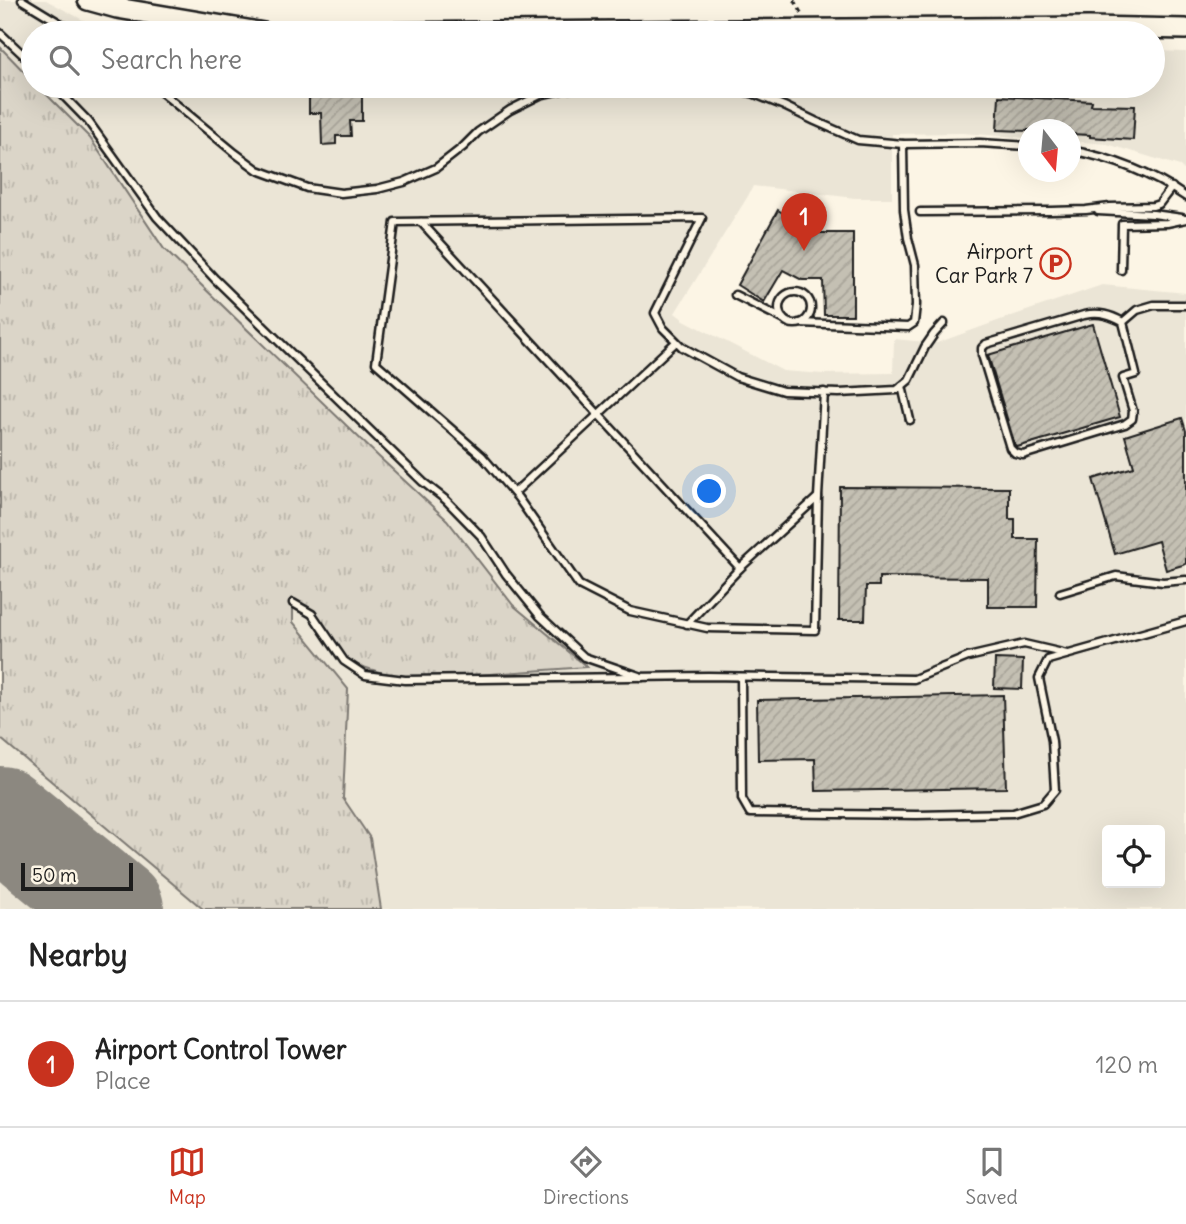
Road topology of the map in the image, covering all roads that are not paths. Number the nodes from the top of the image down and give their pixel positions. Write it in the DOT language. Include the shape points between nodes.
graph roads {
  1 [pos="22,0"];
  2 [pos="88,0"];
  3 [pos="56,21"];
  4 [pos="193,21"];
  5 [pos="1165,29"];
  6 [pos="1186,29"];
  7 [pos="0,33"];
  8 [pos="21,53"];
  9 [pos="66,98"];
  10 [pos="169,98"];
  11 [pos="534,98"];
  12 [pos="763,98"];
  13 [pos="903,144"];
  14 [pos="1018,145"];
  15 [pos="1081,152"];
  16 [pos="1172,187"];
  17 [pos="1186,197"];
  18 [pos="1086,210"];
  19 [pos="920,212"];
  20 [pos="1186,218"];
  21 [pos="421,222"];
  22 [pos="1121,270"];
  23 [pos="735,295"];
  24 [pos="1186,305"];
  25 [pos="784,320"];
  26 [pos="1123,322"];
  27 [pos="799,323"];
  28 [pos="944,323"];
  29 [pos="676,342"];
  30 [pos="901,386"];
  31 [pos="824,393"];
  32 [pos="599,415"];
  33 [pos="910,420"];
  34 [pos="514,493"];
  35 [pos="818,497"];
  36 [pos="740,568"];
  37 [pos="1186,580"];
  38 [pos="1060,593"];
  39 [pos="293,603"];
  40 [pos="1186,621"];
  41 [pos="687,624"];
  42 [pos="1067,654"];
  43 [pos="642,677"];
  44 [pos="741,677"];
  1 -- 3 [label="lane"];
  2 -- 4 [label="highway"];
  5 -- 6 [label="highway"];
  7 -- 8 [label="lane"];
  9 -- 43 [label="lane" via="88,121 157,216 215,279 481,536 540,616 584,657"];
  10 -- 11 [label="lane" via="258,170 307,188 341,193 404,183 436,168 478,132"];
  12 -- 13 [label="lane" via="858,140"];
  13 -- 14 [label="lane"];
  13 -- 27 [label="lane" via="904,210 915,265 914,323 908,327"];
  15 -- 16 [label="lane" via="1121,163"];
  16 -- 17 [label="lane"];
  16 -- 18 [label="lane" via="1153,206"];
  18 -- 19 [label="lane"];
  18 -- 20 [label="lane"];
  20 -- 22 [label="lane" via="1122,224"];
  21 -- 29 [label="lane" via="702,218 655,313"];
  21 -- 32 [label="lane"];
  21 -- 34 [label="lane" via="395,222 376,363 482,456"];
  23 -- 25 [label="lane"];
  24 -- 26 [label="lane" via="1154,305 1137,310"];
  25 -- 27 [label="lane"];
  25 -- 27 [label="lane" via="780,300 798,292 811,307"];
  26 -- 26 [label="lane" via="1136,374 1123,378 1132,419 1023,455 1015,453 982,348 1084,315 1108,315"];
  28 -- 30 [label="lane"];
  29 -- 31 [label="lane" via="737,377 783,391"];
  29 -- 32 [label="lane"];
  30 -- 31 [label="lane" via="897,390"];
  30 -- 33 [label="lane"];
  31 -- 35 [label="lane"];
  32 -- 34 [label="lane"];
  32 -- 36 [label="lane"];
  34 -- 41 [label="lane" via="579,585 630,611"];
  35 -- 36 [label="lane"];
  35 -- 41 [label="lane" via="815,630"];
  36 -- 41 [label="lane"];
  37 -- 38 [label="lane" via="1116,576"];
  39 -- 43 [label="lane" via="312,614 344,661 365,675 405,680"];
  40 -- 42 [label="lane"];
  42 -- 44 [label="lane" via="1024,644 968,657 914,679"];
  42 -- 44 [label="lane" via="1048,660 1039,678 1052,741 1055,790 1043,804 1013,813 750,813 743,799"];
  43 -- 44 [label="lane"];
}
